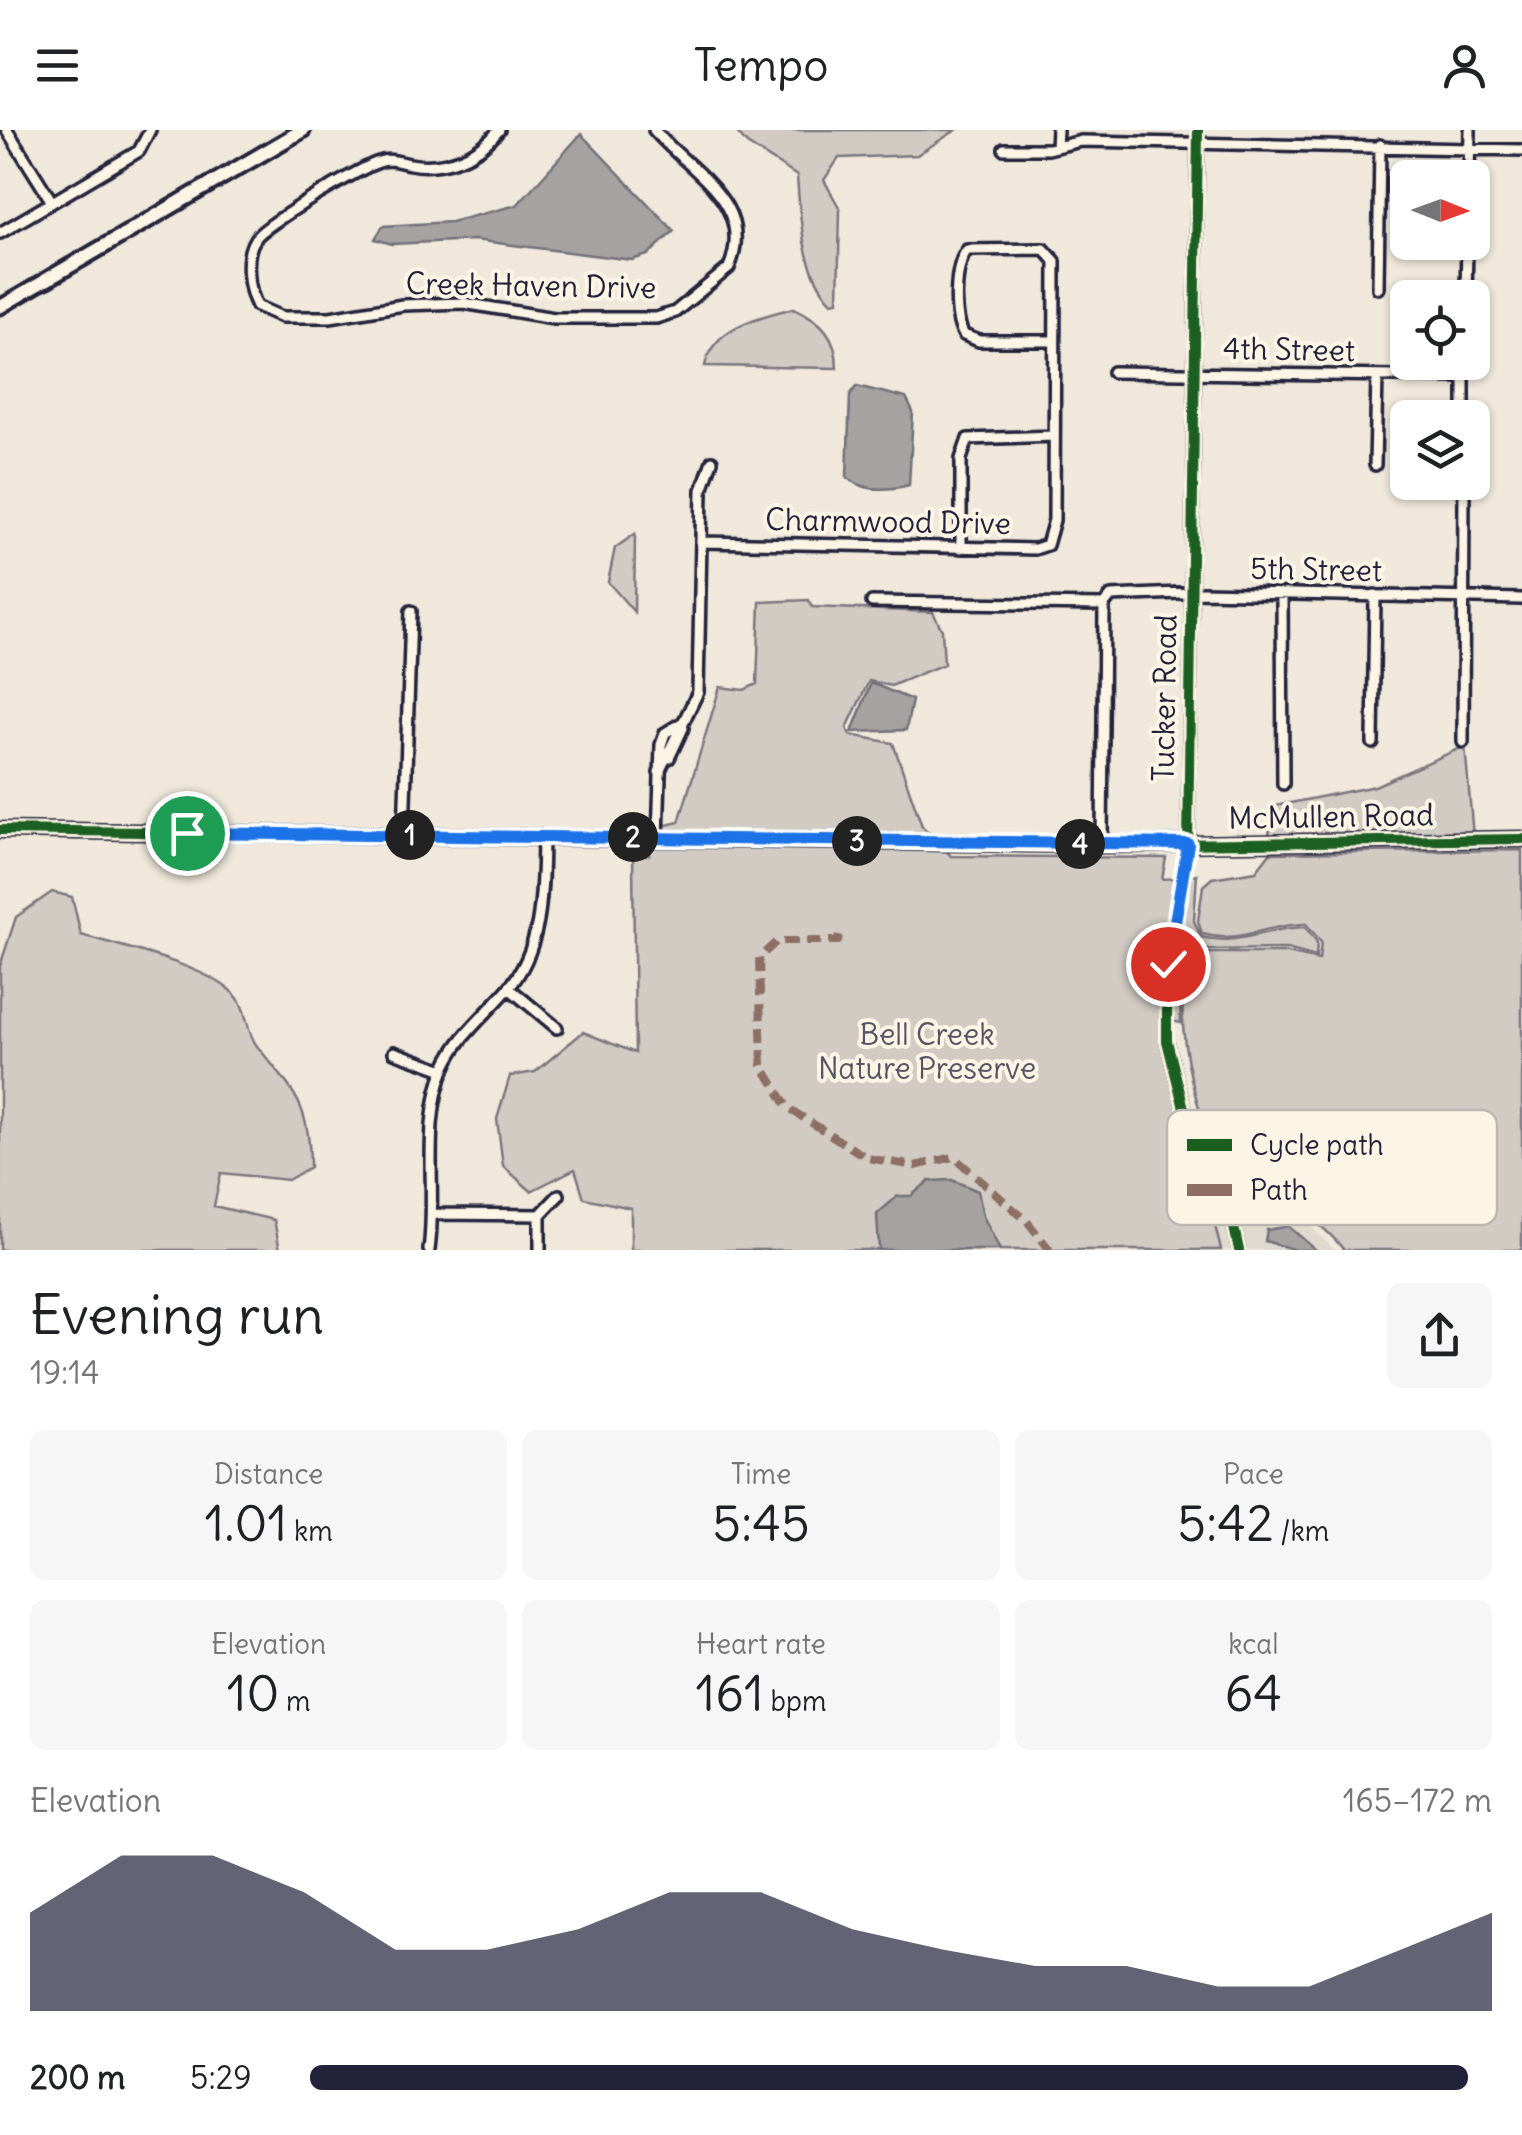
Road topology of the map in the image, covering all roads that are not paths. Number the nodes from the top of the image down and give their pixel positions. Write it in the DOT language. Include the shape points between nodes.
graph roads {
  1 [pos="7,130"];
  2 [pos="150,130"];
  3 [pos="302,130"];
  4 [pos="654,130"];
  5 [pos="1057,130"];
  6 [pos="1198,130"];
  7 [pos="1294,130"];
  8 [pos="1470,130"];
  9 [pos="496,131"];
  10 [pos="1113,136"];
  11 [pos="1198,142"];
  12 [pos="1294,143"];
  13 [pos="1380,146"];
  14 [pos="1056,148"];
  15 [pos="1004,149"];
  16 [pos="1470,149"];
  17 [pos="1522,150"];
  18 [pos="1470,160"];
  19 [pos="52,202"];
  20 [pos="0,232"];
  21 [pos="46,280"];
  22 [pos="1378,288"];
  23 [pos="0,307"];
  24 [pos="1054,341"];
  25 [pos="1113,372"];
  26 [pos="1194,373"];
  27 [pos="1377,376"];
  28 [pos="1390,376"];
  29 [pos="1054,436"];
  30 [pos="712,461"];
  31 [pos="1375,465"];
  32 [pos="1464,500"];
  33 [pos="702,542"];
  34 [pos="961,548"];
  35 [pos="1192,595"];
  36 [pos="1376,595"];
  37 [pos="1282,596"];
  38 [pos="1463,597"];
  39 [pos="1522,599"];
  40 [pos="872,602"];
  41 [pos="1104,605"];
  42 [pos="411,612"];
  43 [pos="684,722"];
  44 [pos="1373,742"];
  45 [pos="1463,742"];
  46 [pos="659,772"];
  47 [pos="1283,784"];
  48 [pos="0,830"];
  49 [pos="404,835"];
  50 [pos="543,837"];
  51 [pos="658,838"];
  52 [pos="1522,838"];
  53 [pos="1188,844"];
  54 [pos="1102,845"];
  55 [pos="510,988"];
  56 [pos="557,1028"];
  57 [pos="394,1052"];
  58 [pos="444,1070"];
  59 [pos="1184,1110"];
  60 [pos="559,1195"];
  61 [pos="434,1214"];
  62 [pos="540,1215"];
  63 [pos="1234,1225"];
  64 [pos="429,1250"];
  65 [pos="540,1250"];
  66 [pos="1240,1250"];
  1 -- 19 [label="street"];
  2 -- 19 [label="street" via="138,151"];
  3 -- 21 [label="main road"];
  4 -- 9 [label="street, Creek Haven Drive" via="728,203 735,220 729,268 666,316 554,318 462,303 282,318 257,306 249,286 250,252 263,229 376,162 456,160 480,149"];
  5 -- 14 [label="street"];
  6 -- 11 [label="street, Tucker Road"];
  7 -- 12 [label="street"];
  8 -- 16 [label="street"];
  10 -- 11 [label="street"];
  10 -- 14 [label="street"];
  11 -- 12 [label="street"];
  11 -- 26 [label="street, Tucker Road"];
  12 -- 13 [label="street"];
  13 -- 16 [label="street"];
  13 -- 22 [label="street"];
  14 -- 15 [label="street"];
  16 -- 17 [label="street"];
  16 -- 18 [label="street"];
  19 -- 20 [label="street"];
  21 -- 23 [label="street"];
  24 -- 24 [label="street, Charmwood Drive" via="1056,267 1049,251 967,250 959,268 964,335"];
  24 -- 29 [label="street, Charmwood Drive"];
  25 -- 26 [label="street, 4th Street"];
  26 -- 27 [label="street, 4th Street"];
  26 -- 35 [label="street, Tucker Road"];
  27 -- 28 [label="street, 4th Street"];
  27 -- 31 [label="street"];
  29 -- 34 [label="street" via="968,438"];
  29 -- 34 [label="street, Charmwood Drive" via="1053,532 1047,545"];
  30 -- 33 [label="street" via="702,490"];
  32 -- 38 [label="street"];
  33 -- 34 [label="street, Charmwood Drive"];
  33 -- 43 [label="street" via="699,684"];
  35 -- 37 [label="street, 5th Street"];
  35 -- 41 [label="street, 5th Street" via="1111,596"];
  35 -- 53 [label="street, Tucker Road"];
  36 -- 37 [label="street, 5th Street"];
  36 -- 38 [label="street, 5th Street"];
  36 -- 44 [label="street"];
  37 -- 47 [label="street"];
  38 -- 39 [label="street, 5th Street"];
  38 -- 45 [label="street"];
  40 -- 41 [label="street"];
  41 -- 54 [label="street"];
  42 -- 49 [label="street"];
  43 -- 46 [label="street" via="678,748"];
  43 -- 46 [label="street" via="665,733"];
  46 -- 51 [label="street"];
  48 -- 49 [label="street, McMullen Road"];
  49 -- 50 [label="street, McMullen Road"];
  50 -- 51 [label="street, McMullen Road"];
  50 -- 55 [label="street" via="542,913"];
  51 -- 54 [label="street, McMullen Road"];
  52 -- 53 [label="street, McMullen Road"];
  53 -- 54 [label="street, McMullen Road"];
  53 -- 59 [label="street, Tucker Road" via="1167,977 1167,1041"];
  55 -- 56 [label="street"];
  55 -- 58 [label="street" via="469,1026"];
  57 -- 58 [label="street"];
  58 -- 61 [label="street" via="434,1121"];
  60 -- 62 [label="street"];
  61 -- 62 [label="street"];
  61 -- 64 [label="street"];
  62 -- 65 [label="street"];
  63 -- 66 [label="street, Tucker Road"];
}
